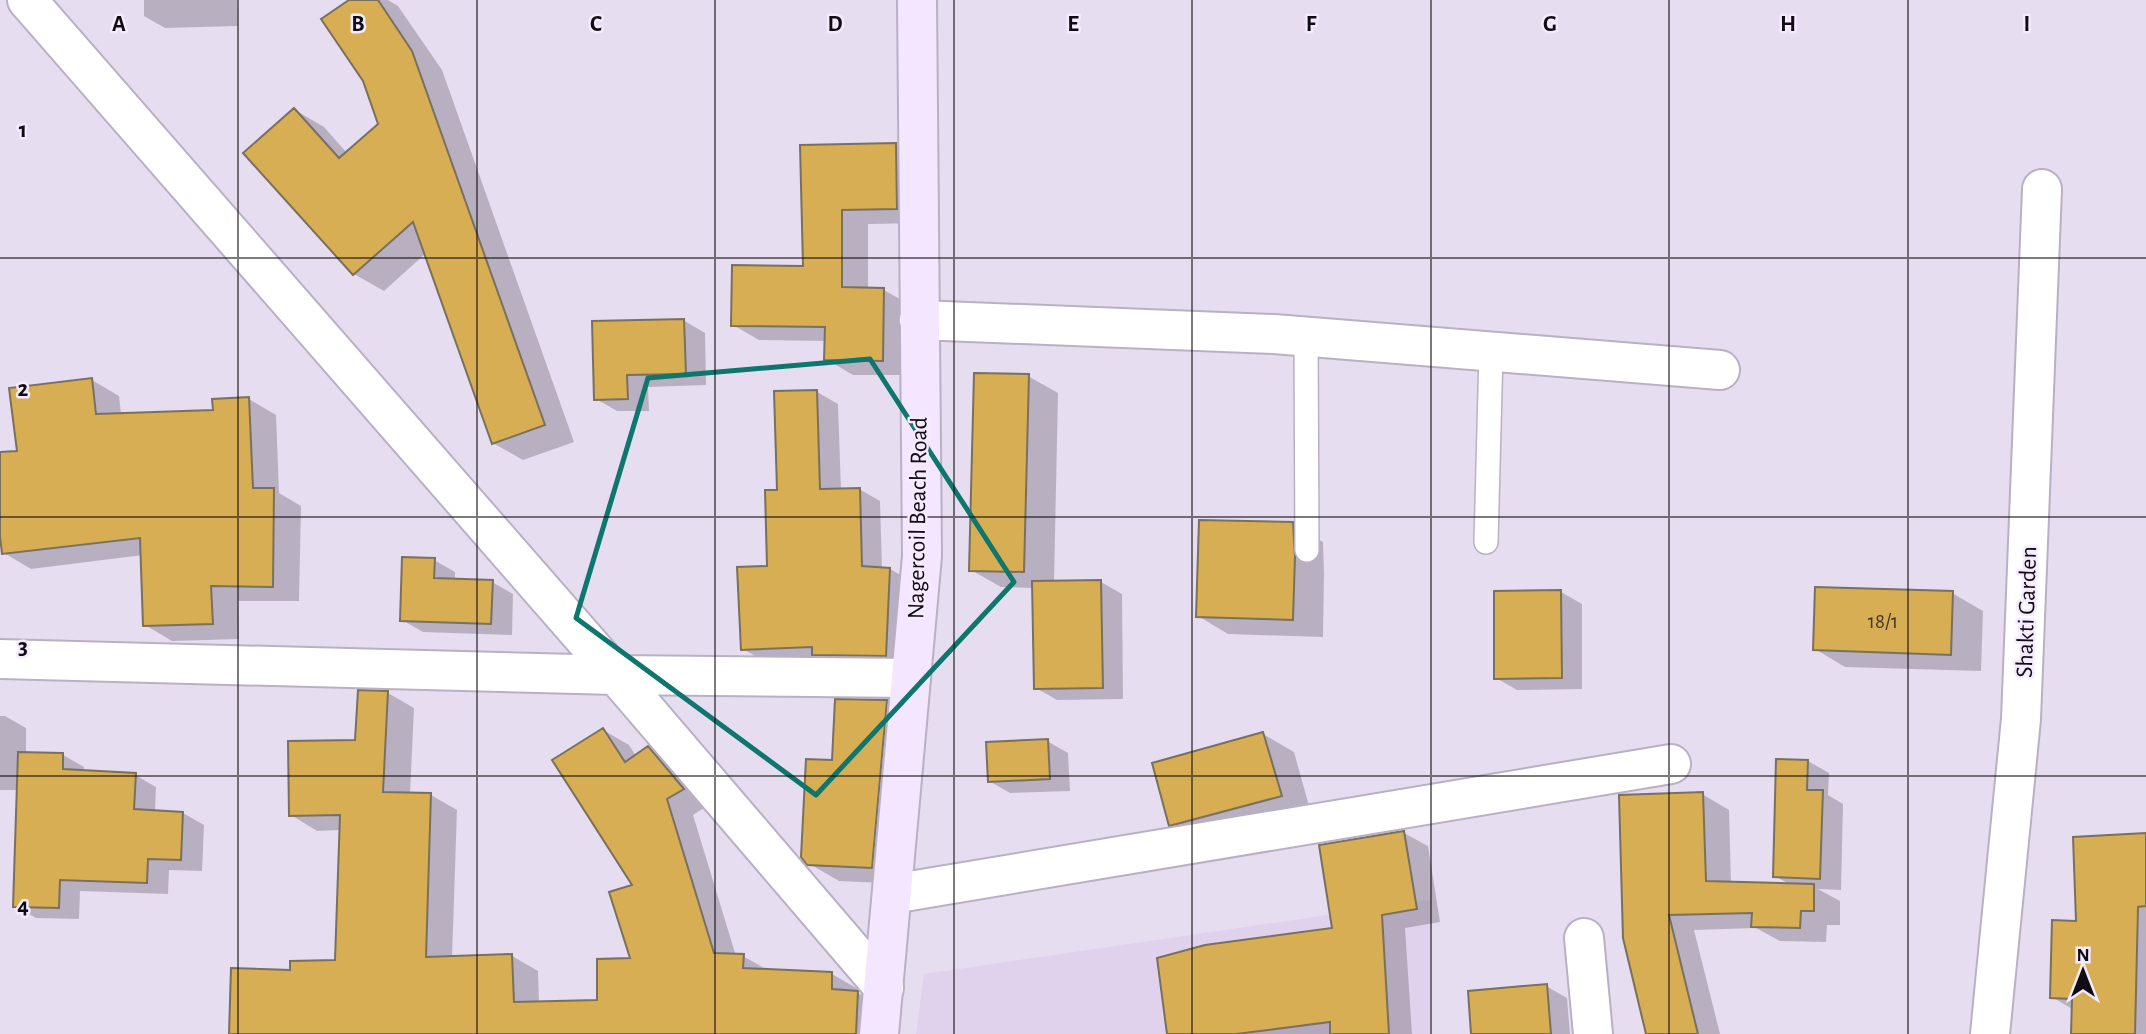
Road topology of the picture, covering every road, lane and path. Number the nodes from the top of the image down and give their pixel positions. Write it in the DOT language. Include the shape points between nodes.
graph roads {
  1 [pos="27,0"];
  2 [pos="917,0"];
  3 [pos="2042,189"];
  4 [pos="919,320"];
  5 [pos="1306,337"];
  6 [pos="1491,352"];
  7 [pos="1720,370"];
  8 [pos="1486,542"];
  9 [pos="1307,550"];
  10 [pos="0,659"];
  11 [pos="616,675"];
  12 [pos="911,678"];
  13 [pos="1671,764"];
  14 [pos="892,894"];
  15 [pos="1584,938"];
  16 [pos="884,988"];
  17 [pos="879,1034"];
  18 [pos="1593,1034"];
  19 [pos="1990,1034"];
  1 -- 11 [label="street"];
  2 -- 4 [label="main road, Nagercoil Beach Road"];
  3 -- 19 [label="street, Shakti Garden" via="2021,719"];
  4 -- 5 [label="street"];
  4 -- 12 [label="main road, Nagercoil Beach Road" via="922,556"];
  5 -- 6 [label="street"];
  5 -- 9 [label="lane"];
  6 -- 7 [label="street"];
  6 -- 8 [label="lane"];
  10 -- 11 [label="street"];
  11 -- 12 [label="street"];
  11 -- 16 [label="street"];
  12 -- 14 [label="main road, Nagercoil Beach Road"];
  13 -- 14 [label="street"];
  14 -- 16 [label="main road, Nagercoil Beach Road"];
  15 -- 18 [label="street"];
  16 -- 17 [label="main road, Nagercoil Beach Road"];
}
